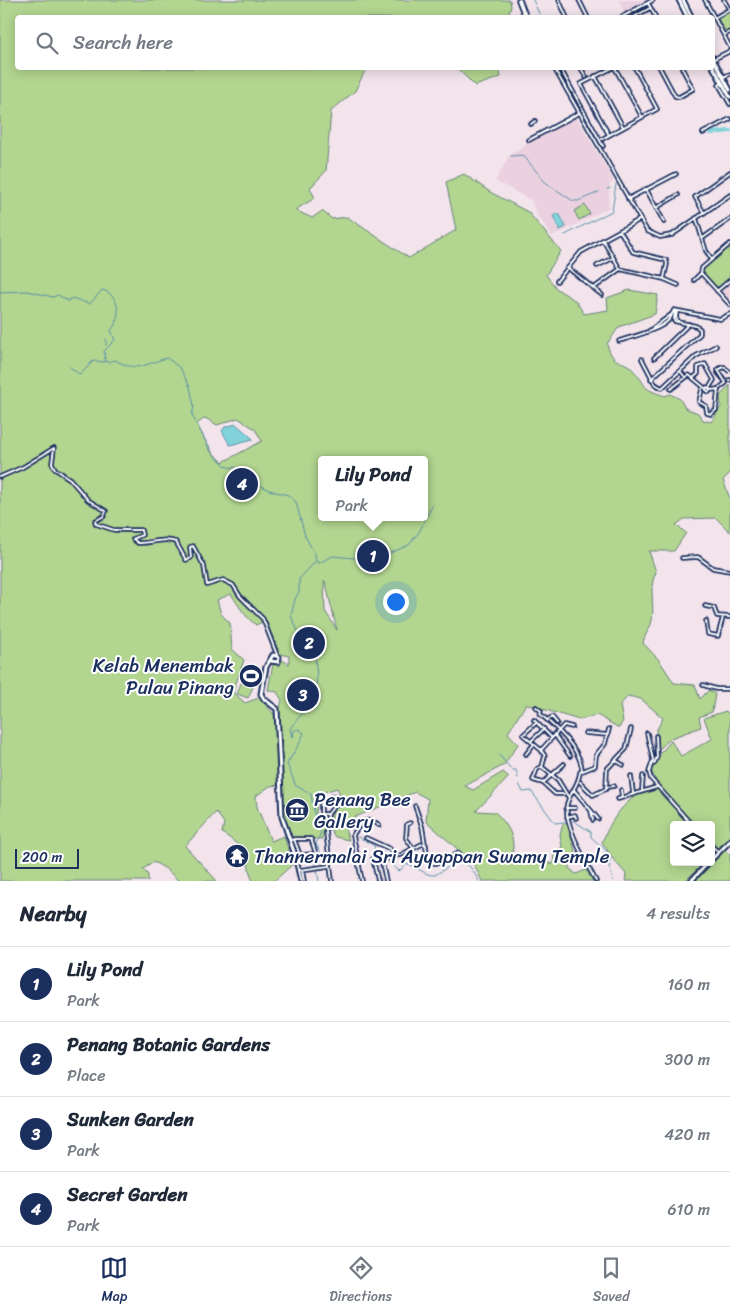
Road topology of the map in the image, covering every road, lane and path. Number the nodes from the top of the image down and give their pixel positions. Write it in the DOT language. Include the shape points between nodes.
graph roads {
  1 [pos="519,0"];
  2 [pos="559,0"];
  3 [pos="580,0"];
  4 [pos="653,0"];
  5 [pos="679,0"];
  6 [pos="683,0"];
  7 [pos="705,0"];
  8 [pos="724,0"];
  9 [pos="648,3"];
  10 [pos="650,8"];
  11 [pos="730,10"];
  12 [pos="525,15"];
  13 [pos="566,15"];
  14 [pos="587,15"];
  15 [pos="626,15"];
  16 [pos="637,15"];
  17 [pos="654,15"];
  18 [pos="686,15"];
  19 [pos="690,15"];
  20 [pos="712,15"];
  21 [pos="715,18"];
  22 [pos="715,20"];
  23 [pos="730,32"];
  24 [pos="724,35"];
  25 [pos="730,47"];
  26 [pos="730,51"];
  27 [pos="715,57"];
  28 [pos="715,62"];
  29 [pos="555,70"];
  30 [pos="561,70"];
  31 [pos="582,70"];
  32 [pos="608,70"];
  33 [pos="614,70"];
  34 [pos="636,70"];
  35 [pos="661,70"];
  36 [pos="683,70"];
  37 [pos="715,70"];
  38 [pos="730,74"];
  39 [pos="595,76"];
  40 [pos="586,77"];
  41 [pos="723,77"];
  42 [pos="722,83"];
  43 [pos="730,90"];
  44 [pos="730,97"];
  45 [pos="730,104"];
  46 [pos="579,114"];
  47 [pos="642,117"];
  48 [pos="730,119"];
  49 [pos="535,120"];
  50 [pos="531,124"];
  51 [pos="623,127"];
  52 [pos="703,134"];
  53 [pos="608,135"];
  54 [pos="601,139"];
  55 [pos="529,140"];
  56 [pos="596,142"];
  57 [pos="603,146"];
  58 [pos="730,172"];
  59 [pos="676,174"];
  60 [pos="646,189"];
  61 [pos="678,195"];
  62 [pos="730,195"];
  63 [pos="628,199"];
  64 [pos="656,208"];
  65 [pos="704,213"];
  66 [pos="696,218"];
  67 [pos="639,220"];
  68 [pos="730,220"];
  69 [pos="664,222"];
  70 [pos="620,230"];
  71 [pos="702,238"];
  72 [pos="603,240"];
  73 [pos="730,244"];
  74 [pos="613,258"];
  75 [pos="712,259"];
  76 [pos="597,266"];
  77 [pos="568,268"];
  78 [pos="620,269"];
  79 [pos="701,273"];
  80 [pos="664,278"];
  81 [pos="694,280"];
  82 [pos="730,280"];
  83 [pos="557,281"];
  84 [pos="678,285"];
  85 [pos="594,288"];
  86 [pos="717,292"];
  87 [pos="602,295"];
  88 [pos="730,305"];
  89 [pos="676,310"];
  90 [pos="730,314"];
  91 [pos="689,324"];
  92 [pos="619,342"];
  93 [pos="716,346"];
  94 [pos="642,358"];
  95 [pos="654,358"];
  96 [pos="680,371"];
  97 [pos="730,372"];
  98 [pos="684,376"];
  99 [pos="693,378"];
  100 [pos="652,379"];
  101 [pos="730,380"];
  102 [pos="710,388"];
  103 [pos="671,389"];
  104 [pos="704,389"];
  105 [pos="718,390"];
  106 [pos="0,477"];
  107 [pos="682,558"];
  108 [pos="730,571"];
  109 [pos="705,606"];
  110 [pos="723,617"];
  111 [pos="730,617"];
  112 [pos="706,621"];
  113 [pos="277,655"];
  114 [pos="271,661"];
  115 [pos="703,685"];
  116 [pos="730,688"];
  117 [pos="536,707"];
  118 [pos="534,720"];
  119 [pos="547,720"];
  120 [pos="536,723"];
  121 [pos="557,723"];
  122 [pos="572,727"];
  123 [pos="544,729"];
  124 [pos="609,729"];
  125 [pos="631,729"];
  126 [pos="558,730"];
  127 [pos="585,733"];
  128 [pos="647,733"];
  129 [pos="554,734"];
  130 [pos="608,735"];
  131 [pos="656,736"];
  132 [pos="551,737"];
  133 [pos="531,741"];
  134 [pos="534,744"];
  135 [pos="541,750"];
  136 [pos="526,754"];
  137 [pos="570,756"];
  138 [pos="615,759"];
  139 [pos="564,764"];
  140 [pos="624,766"];
  141 [pos="652,766"];
  142 [pos="542,767"];
  143 [pos="582,770"];
  144 [pos="553,775"];
  145 [pos="631,776"];
  146 [pos="643,776"];
  147 [pos="612,778"];
  148 [pos="607,779"];
  149 [pos="580,782"];
  150 [pos="543,784"];
  151 [pos="614,786"];
  152 [pos="607,787"];
  153 [pos="660,787"];
  154 [pos="574,790"];
  155 [pos="620,790"];
  156 [pos="642,790"];
  157 [pos="634,792"];
  158 [pos="564,794"];
  159 [pos="622,797"];
  160 [pos="569,798"];
  161 [pos="618,799"];
  162 [pos="415,806"];
  163 [pos="566,808"];
  164 [pos="574,808"];
  165 [pos="591,811"];
  166 [pos="328,814"];
  167 [pos="567,818"];
  168 [pos="576,818"];
  169 [pos="598,819"];
  170 [pos="593,820"];
  171 [pos="689,821"];
  172 [pos="410,823"];
  173 [pos="379,825"];
  174 [pos="366,838"];
  175 [pos="292,840"];
  176 [pos="423,840"];
  177 [pos="730,841"];
  178 [pos="422,844"];
  179 [pos="425,844"];
  180 [pos="413,848"];
  181 [pos="715,849"];
  182 [pos="459,853"];
  183 [pos="719,853"];
  184 [pos="396,856"];
  185 [pos="715,857"];
  186 [pos="374,859"];
  187 [pos="329,866"];
  188 [pos="705,866"];
  189 [pos="301,870"];
  190 [pos="303,881"];
  191 [pos="332,881"];
  192 [pos="362,881"];
  193 [pos="378,881"];
  194 [pos="386,881"];
  195 [pos="596,881"];
  196 [pos="691,881"];
  1 -- 12 [label="street"];
  2 -- 13 [label="street"];
  3 -- 14 [label="street"];
  4 -- 9 [label="street"];
  5 -- 18 [label="street"];
  6 -- 19 [label="street"];
  7 -- 20 [label="street"];
  8 -- 11 [label="street"];
  9 -- 10 [label="street"];
  9 -- 15 [label="street"];
  10 -- 16 [label="street"];
  10 -- 17 [label="street"];
  11 -- 21 [label="street"];
  22 -- 24 [label="street"];
  23 -- 24 [label="street"];
  24 -- 25 [label="street"];
  26 -- 27 [label="street"];
  28 -- 41 [label="street"];
  29 -- 46 [label="street"];
  30 -- 54 [label="street"];
  31 -- 40 [label="street"];
  32 -- 39 [label="street"];
  33 -- 47 [label="street"];
  34 -- 47 [label="street" via="657,109"];
  35 -- 36 [label="street" via="677,97 693,90"];
  37 -- 42 [label="street"];
  38 -- 41 [label="street"];
  39 -- 51 [label="street"];
  39 -- 53 [label="street" via="581,84"];
  41 -- 43 [label="street"];
  42 -- 44 [label="street"];
  42 -- 45 [label="street" via="719,85"];
  46 -- 55 [label="street"];
  46 -- 56 [label="street"];
  47 -- 51 [label="street"];
  48 -- 52 [label="street"];
  49 -- 50 [label="street"];
  51 -- 53 [label="street"];
  53 -- 54 [label="street"];
  54 -- 56 [label="street"];
  54 -- 57 [label="street"];
  56 -- 63 [label="street"];
  58 -- 65 [label="street" via="695,197"];
  59 -- 60 [label="street"];
  60 -- 63 [label="street"];
  60 -- 64 [label="street"];
  61 -- 64 [label="street"];
  62 -- 65 [label="street"];
  63 -- 67 [label="street"];
  64 -- 69 [label="street"];
  65 -- 66 [label="street"];
  66 -- 67 [label="street" via="664,237 650,234"];
  66 -- 71 [label="street"];
  67 -- 70 [label="street"];
  68 -- 71 [label="street"];
  70 -- 72 [label="street"];
  70 -- 80 [label="street" via="633,252 664,259 667,264"];
  71 -- 75 [label="street"];
  72 -- 74 [label="street"];
  72 -- 77 [label="street" via="581,252"];
  73 -- 75 [label="street"];
  74 -- 76 [label="street"];
  74 -- 78 [label="street"];
  75 -- 79 [label="street"];
  77 -- 83 [label="street"];
  77 -- 85 [label="street"];
  78 -- 80 [label="street"];
  78 -- 85 [label="street"];
  79 -- 81 [label="street"];
  79 -- 86 [label="street"];
  80 -- 84 [label="street"];
  82 -- 86 [label="street"];
  85 -- 87 [label="street"];
  86 -- 88 [label="street"];
  89 -- 90 [label="street" via="720,319"];
  89 -- 91 [label="street" via="679,322"];
  89 -- 92 [label="street" via="649,331"];
  91 -- 95 [label="street"];
  91 -- 100 [label="street" via="698,327 700,334"];
  93 -- 96 [label="street" via="696,356"];
  94 -- 100 [label="street"];
  96 -- 98 [label="street"];
  96 -- 100 [label="street" via="662,388"];
  97 -- 101 [label="street" via="721,367 718,373 724,380"];
  97 -- 105 [label="street, bridge" via="724,367 718,370 726,383"];
  99 -- 102 [label="street" via="698,374 698,367 705,364 714,380"];
  99 -- 103 [label="street" via="688,375"];
  99 -- 104 [label="street"];
  102 -- 104 [label="street"];
  102 -- 105 [label="street"];
  104 -- 105 [label="street" via="699,402 711,414 716,410"];
  106 -- 113 [label="street" via="54,448 52,464 55,469 70,479 88,500 106,511 95,521 96,524 114,530 141,530 142,535 133,539 138,543 162,539 176,542 186,560 191,558 190,547 193,546 204,566 207,585 223,580 233,585 263,619"];
  107 -- 108 [label="street" via="698,557 717,570"];
  109 -- 110 [label="street" via="714,608 716,616"];
  110 -- 111 [label="street"];
  110 -- 112 [label="street" via="718,636 708,634"];
  113 -- 114 [label="street" via="272,656"];
  113 -- 114 [label="street" via="278,662"];
  114 -- 175 [label="street" via="266,666 262,697 277,709 282,817"];
  115 -- 116 [label="street" via="716,689"];
  117 -- 119 [label="street"];
  118 -- 120 [label="street"];
  119 -- 121 [label="street" via="552,717"];
  119 -- 126 [label="street"];
  120 -- 123 [label="street"];
  120 -- 133 [label="street" via="523,734"];
  122 -- 126 [label="street" via="565,724"];
  123 -- 132 [label="street"];
  123 -- 133 [label="street"];
  124 -- 130 [label="street"];
  125 -- 138 [label="street" via="626,749"];
  126 -- 129 [label="street"];
  126 -- 143 [label="street" via="580,758"];
  127 -- 130 [label="street"];
  128 -- 141 [label="street"];
  129 -- 132 [label="street"];
  129 -- 137 [label="street"];
  130 -- 143 [label="street" via="596,755 595,766"];
  131 -- 141 [label="street" via="657,757"];
  132 -- 135 [label="street"];
  133 -- 134 [label="street"];
  134 -- 135 [label="street"];
  134 -- 136 [label="street"];
  135 -- 142 [label="street" via="545,756"];
  138 -- 140 [label="street"];
  138 -- 148 [label="street" via="607,769"];
  139 -- 144 [label="street"];
  141 -- 153 [label="street" via="649,772 651,780"];
  142 -- 144 [label="street"];
  142 -- 150 [label="street" via="532,779 534,783"];
  143 -- 149 [label="street"];
  144 -- 150 [label="street"];
  144 -- 158 [label="street"];
  145 -- 157 [label="street"];
  146 -- 156 [label="street"];
  147 -- 148 [label="street"];
  148 -- 152 [label="street"];
  149 -- 152 [label="street" via="593,795 600,794"];
  149 -- 154 [label="street"];
  150 -- 158 [label="street" via="555,794"];
  151 -- 152 [label="street"];
  153 -- 156 [label="street"];
  153 -- 171 [label="street"];
  154 -- 160 [label="street"];
  154 -- 165 [label="street"];
  155 -- 159 [label="street"];
  156 -- 157 [label="street"];
  157 -- 159 [label="street"];
  158 -- 160 [label="street"];
  159 -- 161 [label="street"];
  160 -- 163 [label="street"];
  162 -- 176 [label="street"];
  163 -- 164 [label="street"];
  163 -- 167 [label="street"];
  165 -- 169 [label="street"];
  165 -- 170 [label="street"];
  166 -- 166 [label="street" via="338,801 338,797 333,796 320,804 321,814"];
  166 -- 187 [label="street"];
  167 -- 168 [label="street" via="575,815"];
  167 -- 195 [label="street"];
  172 -- 180 [label="street" via="407,824 406,838"];
  173 -- 192 [label="street" via="373,820 360,822 353,835"];
  174 -- 184 [label="street"];
  175 -- 175 [label="street" via="300,854 316,854 310,839"];
  175 -- 189 [label="street"];
  176 -- 178 [label="street"];
  176 -- 179 [label="street"];
  177 -- 183 [label="street"];
  178 -- 179 [label="street"];
  178 -- 180 [label="street"];
  179 -- 182 [label="street" via="427,858 433,864"];
  180 -- 184 [label="street"];
  181 -- 183 [label="street"];
  183 -- 185 [label="street"];
  184 -- 194 [label="street" via="386,857 382,863"];
  186 -- 193 [label="street"];
  187 -- 189 [label="street"];
  187 -- 191 [label="street"];
  188 -- 196 [label="street"];
  189 -- 190 [label="street"];
}
